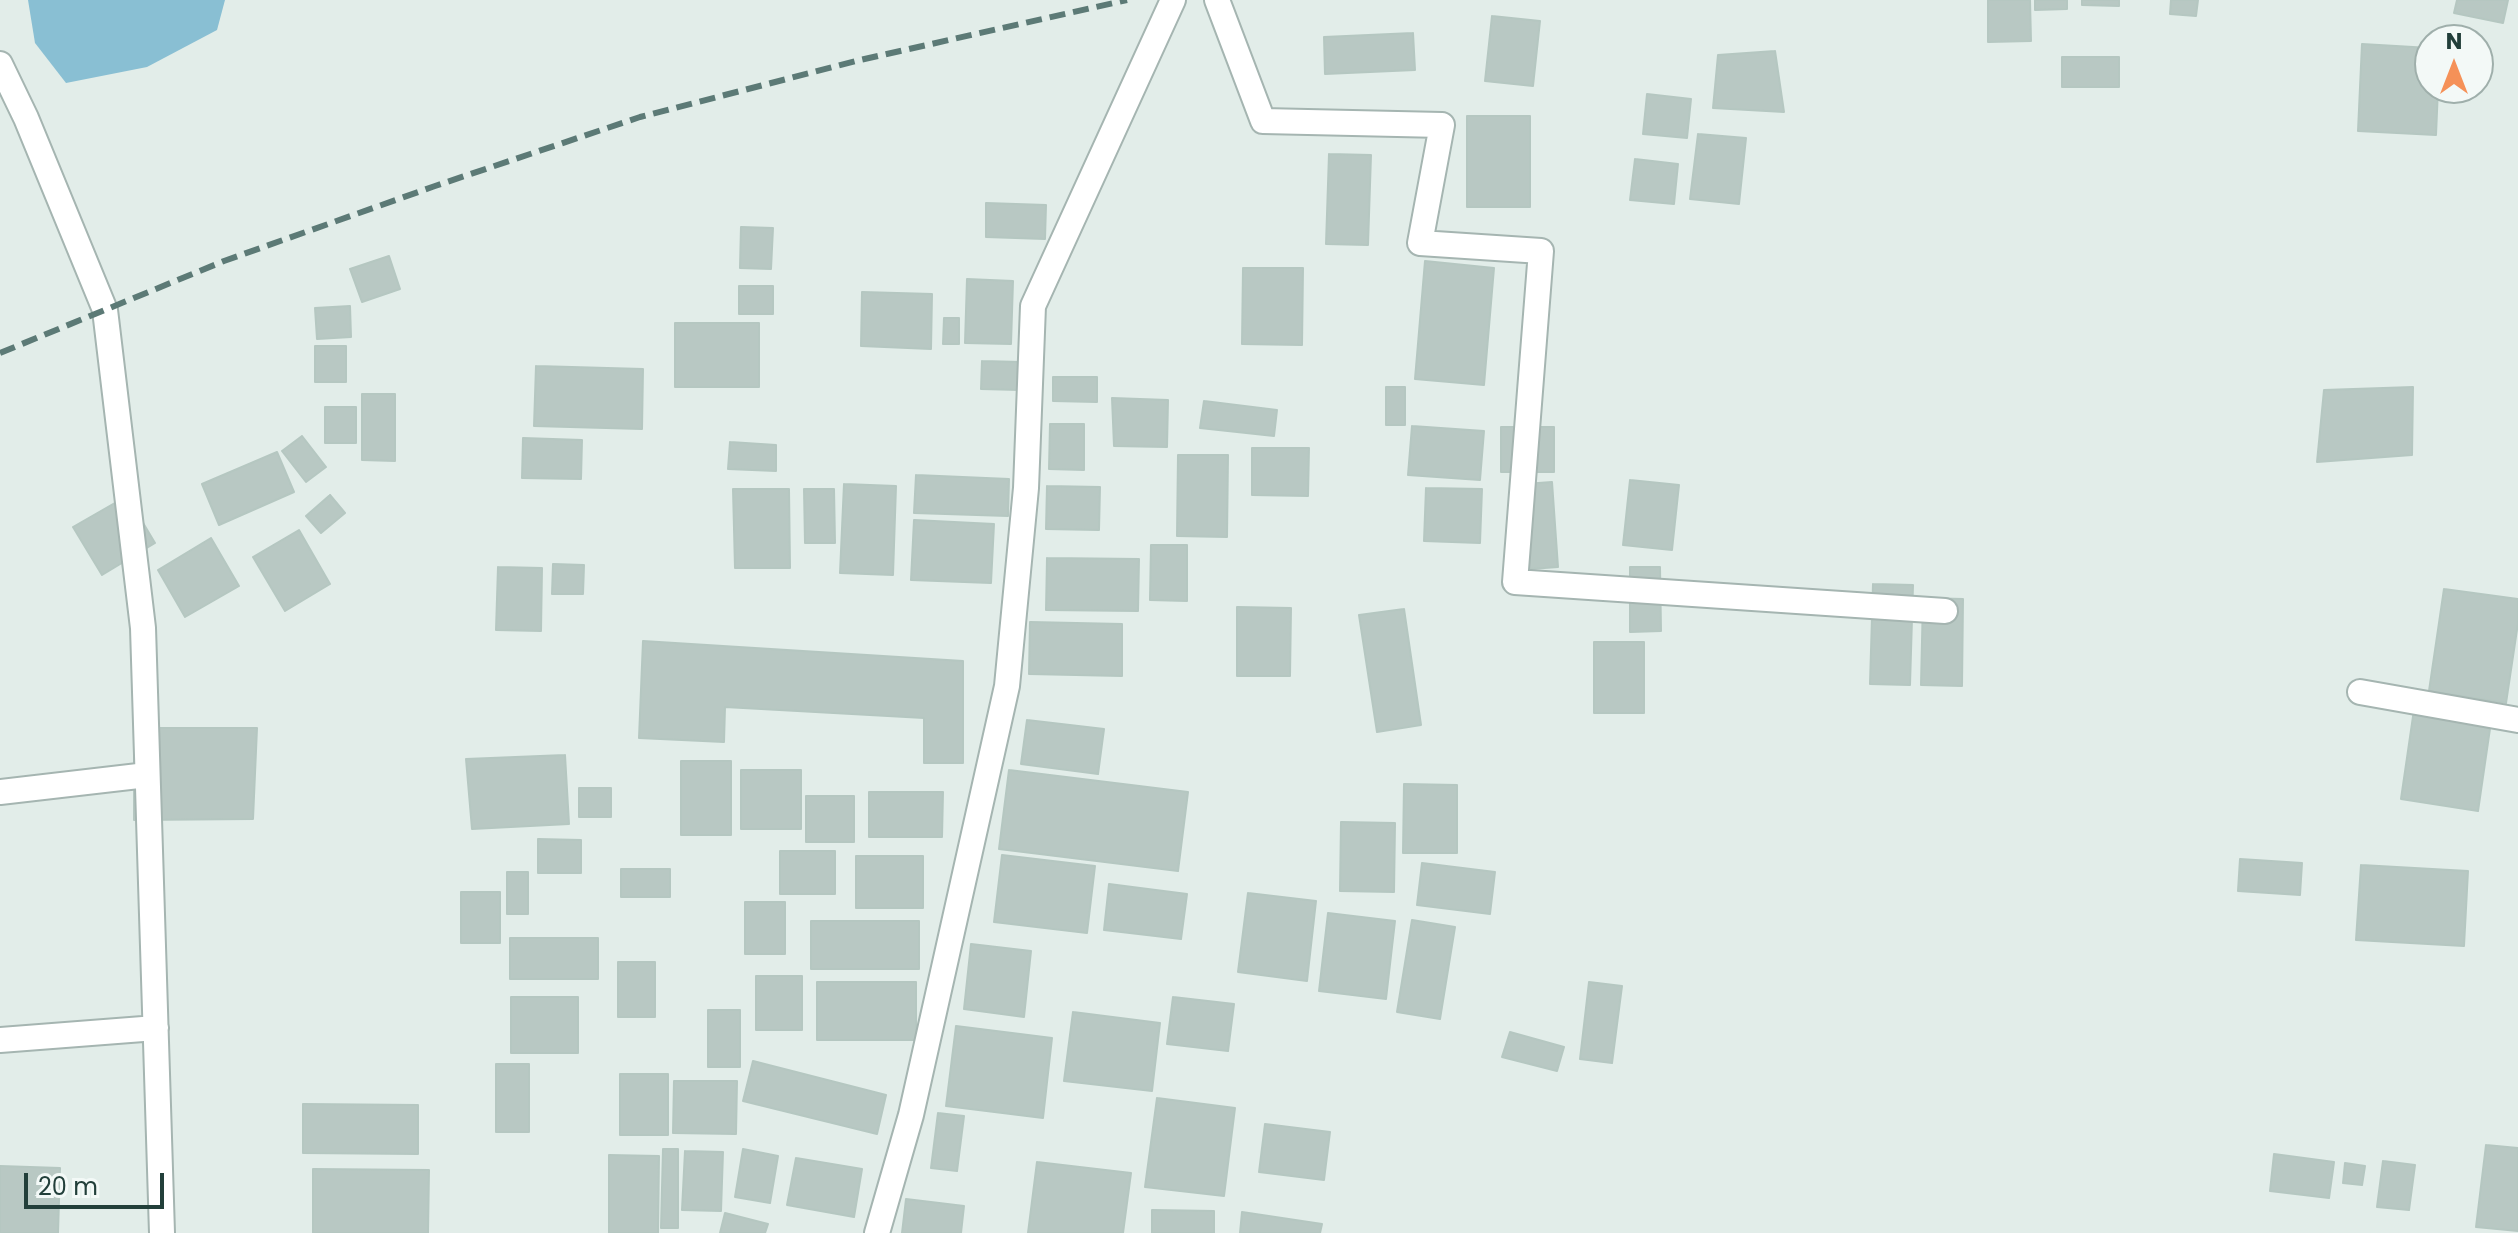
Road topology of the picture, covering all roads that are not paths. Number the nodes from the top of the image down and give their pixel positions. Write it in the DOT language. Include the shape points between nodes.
graph roads {
  1 [pos="1173,0"];
  2 [pos="1217,0"];
  3 [pos="0,64"];
  4 [pos="1945,611"];
  5 [pos="2360,692"];
  6 [pos="2518,720"];
  7 [pos="147,775"];
  8 [pos="0,792"];
  9 [pos="156,1028"];
  10 [pos="0,1040"];
  11 [pos="162,1233"];
  12 [pos="877,1233"];
  1 -- 12 [label="street" via="1033,306 1026,488 1007,686 911,1115"];
  2 -- 4 [label="street" via="1263,121 1442,125 1420,243 1541,251 1515,582"];
  3 -- 7 [label="street" via="105,310 143,628"];
  5 -- 6 [label="street"];
  7 -- 8 [label="street"];
  7 -- 9 [label="street"];
  9 -- 10 [label="street"];
  9 -- 11 [label="street"];
}
